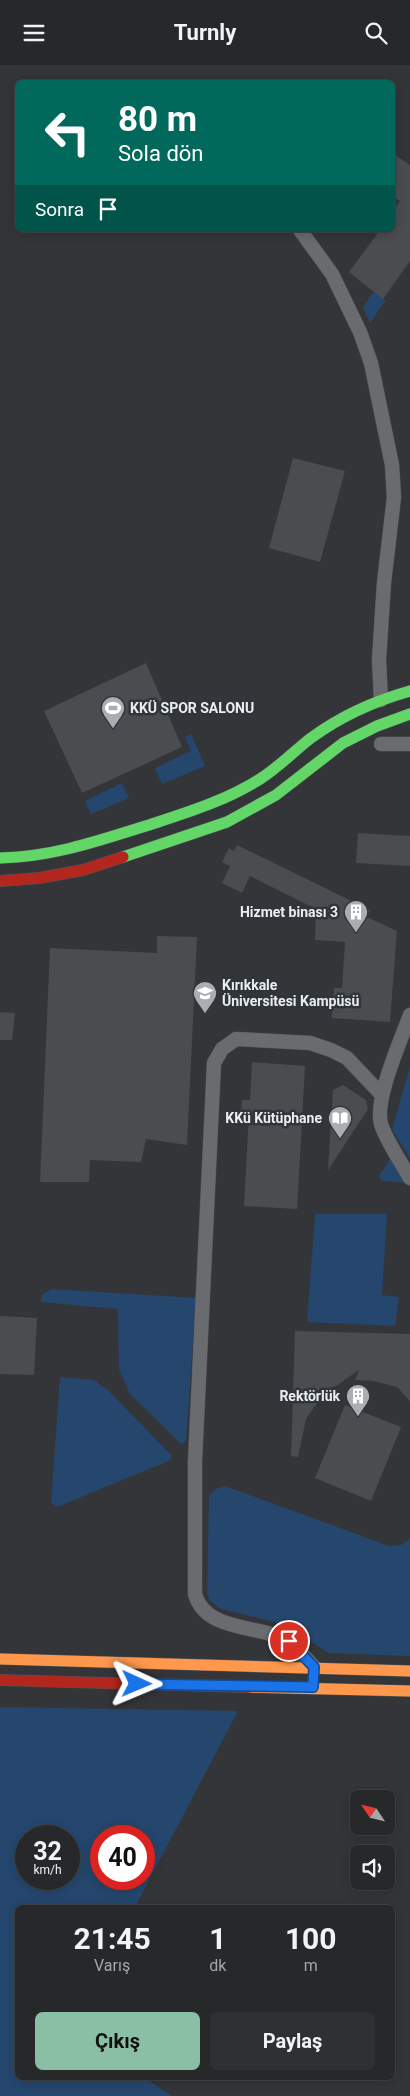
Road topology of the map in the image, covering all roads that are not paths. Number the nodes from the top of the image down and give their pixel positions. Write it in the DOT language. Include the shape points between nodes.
graph roads {
  1 [pos="301,232"];
  2 [pos="410,691"];
  3 [pos="381,700"];
  4 [pos="410,714"];
  5 [pos="381,744"];
  6 [pos="410,744"];
  7 [pos="0,858"];
  8 [pos="0,881"];
  9 [pos="410,1015"];
  10 [pos="382,1095"];
  11 [pos="410,1179"];
  12 [pos="0,1659"];
  13 [pos="314,1667"];
  14 [pos="410,1671"];
  15 [pos="0,1679"];
  16 [pos="313,1687"];
  17 [pos="410,1691"];
  1 -- 3 [label="street" via="332,274 360,332 371,363 392,465 394,497 379,660"];
  2 -- 3 [label="street"];
  3 -- 7 [label="street" via="332,724 263,777 219,801 78,848 36,856"];
  4 -- 8 [label="street" via="343,743 276,795 227,822 83,870"];
  5 -- 6 [label="street"];
  9 -- 10 [label="street"];
  10 -- 11 [label="street" via="382,1127"];
  10 -- 13 [label="street" via="351,1062 332,1050 310,1043 236,1039 222,1049 214,1063 195,1461 195,1594 200,1607 210,1617 281,1637 293,1644"];
  12 -- 13 [label="street"];
  13 -- 14 [label="street"];
  13 -- 16 [label="street"];
  15 -- 16 [label="street"];
  16 -- 17 [label="street"];
}
